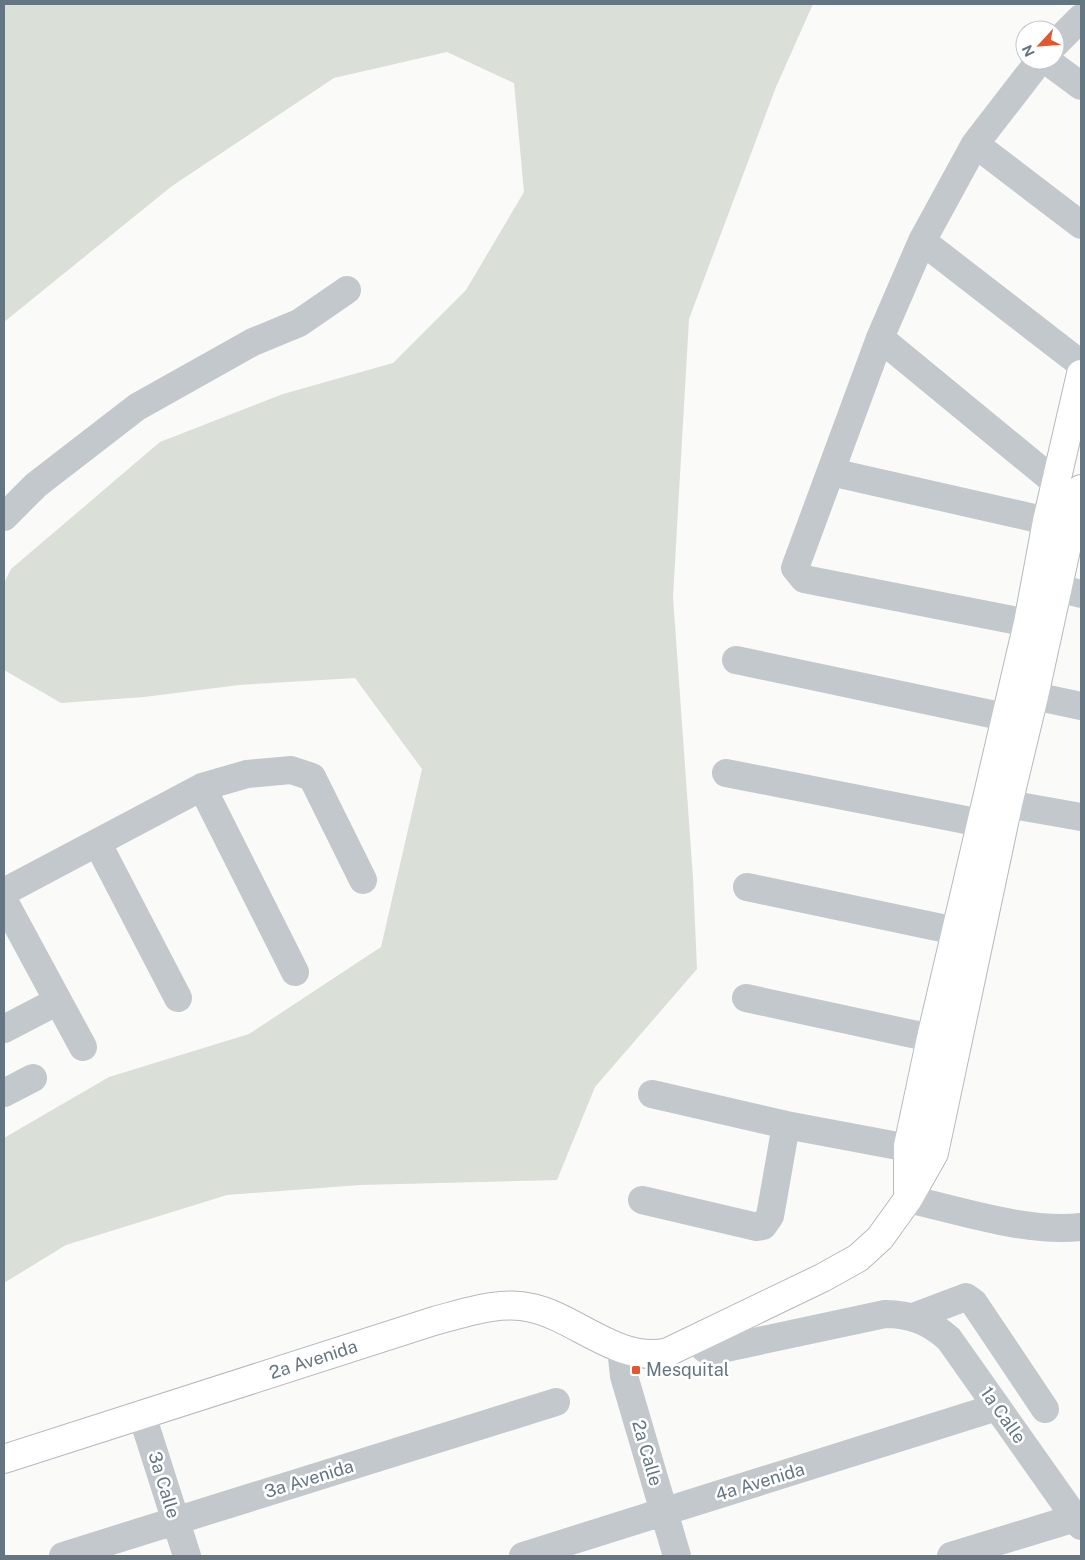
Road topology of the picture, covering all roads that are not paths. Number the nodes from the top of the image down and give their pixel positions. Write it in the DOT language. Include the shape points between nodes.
graph roads {
  1 [pos="1081,18"];
  2 [pos="1065,34"];
  3 [pos="1032,70"];
  4 [pos="1059,70"];
  5 [pos="1081,86"];
  6 [pos="976,144"];
  7 [pos="1081,225"];
  8 [pos="922,241"];
  9 [pos="346,290"];
  10 [pos="880,338"];
  11 [pos="1081,364"];
  12 [pos="1081,374"];
  13 [pos="831,472"];
  14 [pos="1055,482"];
  15 [pos="1081,490"];
  16 [pos="4,516"];
  17 [pos="1047,521"];
  18 [pos="1070,591"];
  19 [pos="1028,623"];
  20 [pos="736,660"];
  21 [pos="1034,696"];
  22 [pos="1081,706"];
  23 [pos="1005,717"];
  24 [pos="726,772"];
  25 [pos="202,787"];
  26 [pos="1008,804"];
  27 [pos="1081,817"];
  28 [pos="981,823"];
  29 [pos="98,844"];
  30 [pos="363,880"];
  31 [pos="747,887"];
  32 [pos="4,892"];
  33 [pos="4,901"];
  34 [pos="956,931"];
  35 [pos="295,972"];
  36 [pos="178,998"];
  37 [pos="746,998"];
  38 [pos="58,1001"];
  39 [pos="4,1029"];
  40 [pos="931,1038"];
  41 [pos="83,1047"];
  42 [pos="33,1078"];
  43 [pos="4,1093"];
  44 [pos="652,1094"];
  45 [pos="786,1125"];
  46 [pos="921,1150"];
  47 [pos="908,1199"];
  48 [pos="642,1200"];
  49 [pos="1081,1227"];
  50 [pos="913,1317"];
  51 [pos="698,1340"];
  52 [pos="621,1348"];
  53 [pos="556,1402"];
  54 [pos="997,1408"];
  55 [pos="1045,1408"];
  56 [pos="142,1414"];
  57 [pos="4,1459"];
  58 [pos="664,1512"];
  59 [pos="175,1520"];
  60 [pos="1078,1522"];
  61 [pos="63,1556"];
  62 [pos="187,1556"];
  63 [pos="523,1556"];
  64 [pos="677,1556"];
  65 [pos="952,1556"];
  1 -- 2 [label="street"];
  3 -- 6 [label="street"];
  4 -- 5 [label="street"];
  6 -- 7 [label="street"];
  6 -- 8 [label="street"];
  8 -- 10 [label="street"];
  8 -- 11 [label="street"];
  9 -- 16 [label="street" via="298,324 253,342 137,407 36,485"];
  10 -- 13 [label="street"];
  10 -- 14 [label="street"];
  12 -- 14 [label="main road"];
  13 -- 17 [label="street"];
  13 -- 19 [label="street" via="794,568 804,579"];
  14 -- 17 [label="main road"];
  15 -- 18 [label="main road" via="1076,504"];
  17 -- 19 [label="main road"];
  18 -- 21 [label="main road"];
  19 -- 23 [label="main road"];
  20 -- 23 [label="street"];
  21 -- 22 [label="street"];
  21 -- 26 [label="main road"];
  23 -- 28 [label="main road"];
  24 -- 28 [label="street"];
  25 -- 29 [label="street"];
  25 -- 30 [label="street" via="256,773 291,770 312,776"];
  25 -- 35 [label="street"];
  26 -- 27 [label="street"];
  26 -- 46 [label="main road"];
  28 -- 34 [label="main road"];
  29 -- 32 [label="street"];
  29 -- 36 [label="street"];
  31 -- 34 [label="street"];
  33 -- 38 [label="street"];
  34 -- 40 [label="main road"];
  37 -- 40 [label="street"];
  38 -- 39 [label="street"];
  38 -- 41 [label="street"];
  40 -- 46 [label="main road"];
  42 -- 43 [label="street"];
  44 -- 45 [label="street"];
  45 -- 46 [label="street"];
  45 -- 48 [label="street" via="770,1216 763,1226"];
  46 -- 47 [label="main road"];
  47 -- 49 [label="street" via="1032,1226"];
  47 -- 51 [label="main road, 2a Avenida" via="886,1232 858,1258"];
  50 -- 51 [label="street" via="899,1314 870,1316 721,1350 705,1349"];
  50 -- 54 [label="street, 1a Calle" via="938,1329 948,1339"];
  50 -- 55 [label="street" via="966,1297"];
  51 -- 52 [label="main road, 2a Avenida" via="662,1354 644,1354"];
  52 -- 56 [label="main road, 2a Avenida" via="533,1308 497,1307 434,1321"];
  52 -- 58 [label="street, 2a Calle" via="624,1376"];
  53 -- 59 [label="street, 3a Avenida"];
  54 -- 58 [label="street, 4a Avenida"];
  54 -- 60 [label="street, 1a Calle"];
  56 -- 57 [label="main road, 2a Avenida"];
  56 -- 59 [label="street, 3a Calle"];
  58 -- 63 [label="street, 4a Avenida"];
  58 -- 64 [label="street, 2a Calle"];
  59 -- 61 [label="street, 3a Avenida"];
  59 -- 62 [label="street, 3a Calle"];
  60 -- 65 [label="street"];
}
